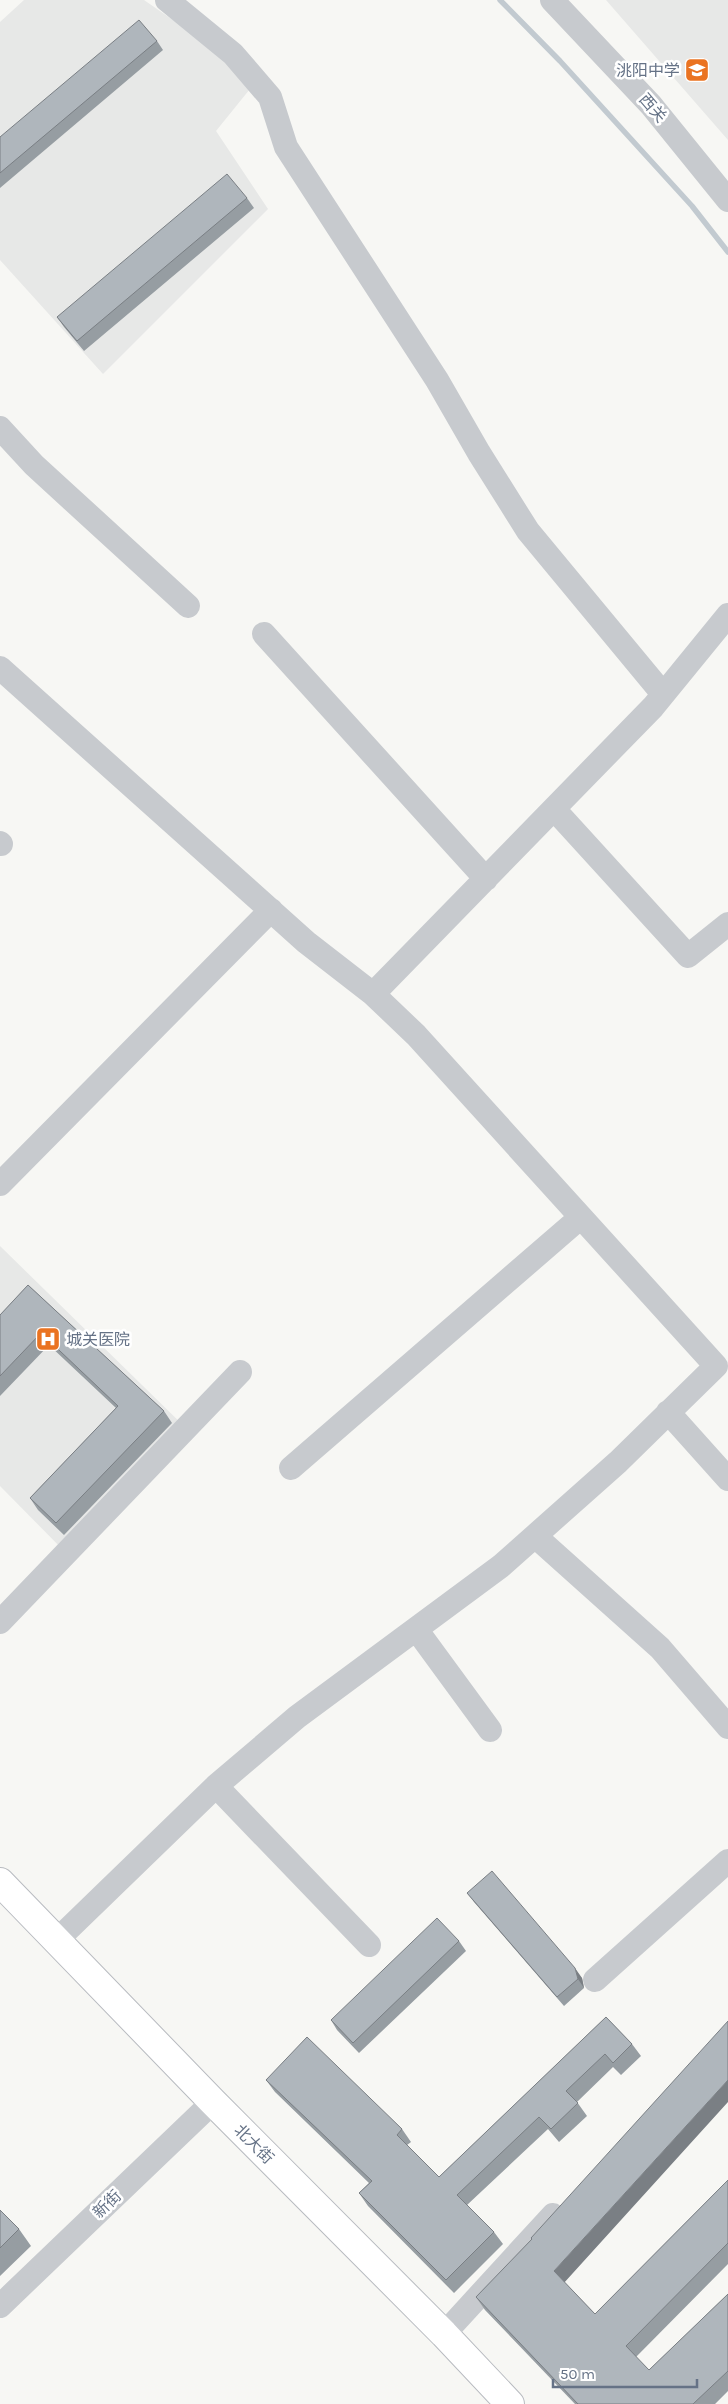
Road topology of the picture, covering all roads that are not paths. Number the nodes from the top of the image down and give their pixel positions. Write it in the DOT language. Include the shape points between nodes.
graph roads {
  1 [pos="167,0"];
  2 [pos="552,0"];
  3 [pos="728,200"];
  4 [pos="0,428"];
  5 [pos="188,606"];
  6 [pos="728,615"];
  7 [pos="264,634"];
  8 [pos="0,668"];
  9 [pos="664,694"];
  10 [pos="554,809"];
  11 [pos="486,879"];
  12 [pos="272,910"];
  13 [pos="728,924"];
  14 [pos="373,994"];
  15 [pos="0,1184"];
  16 [pos="581,1217"];
  17 [pos="240,1372"];
  18 [pos="668,1412"];
  19 [pos="291,1468"];
  20 [pos="728,1479"];
  21 [pos="535,1536"];
  22 [pos="0,1622"];
  23 [pos="416,1629"];
  24 [pos="728,1727"];
  25 [pos="490,1730"];
  26 [pos="216,1786"];
  27 [pos="728,1861"];
  28 [pos="0,1882"];
  29 [pos="57,1940"];
  30 [pos="369,1945"];
  31 [pos="595,1980"];
  32 [pos="213,2102"];
  33 [pos="570,2196"];
  34 [pos="0,2306"];
  35 [pos="444,2334"];
  36 [pos="510,2404"];
  1 -- 9 [label="street" via="232,54 270,97 286,147 437,380 528,531"];
  2 -- 3 [label="street, 西关" via="652,105"];
  4 -- 5 [label="street" via="34,465"];
  6 -- 9 [label="street"];
  7 -- 11 [label="street"];
  8 -- 12 [label="street"];
  9 -- 10 [label="street"];
  10 -- 11 [label="street"];
  10 -- 13 [label="street" via="688,956"];
  11 -- 14 [label="street"];
  12 -- 14 [label="street" via="306,942"];
  12 -- 15 [label="street"];
  14 -- 16 [label="street" via="416,1035"];
  16 -- 18 [label="street" via="716,1366"];
  16 -- 19 [label="street"];
  17 -- 22 [label="street"];
  18 -- 20 [label="street"];
  18 -- 21 [label="street"];
  21 -- 23 [label="street" via="501,1566"];
  21 -- 24 [label="street" via="660,1648"];
  23 -- 25 [label="street"];
  23 -- 26 [label="street" via="297,1718"];
  26 -- 29 [label="street"];
  26 -- 30 [label="street"];
  27 -- 31 [label="street"];
  28 -- 29 [label="main road, 北大街"];
  29 -- 32 [label="main road, 北大街"];
  32 -- 34 [label="street, 新街"];
  32 -- 35 [label="main road, 北大街"];
  33 -- 35 [label="street"];
  35 -- 36 [label="main road, 北大街"];
}
